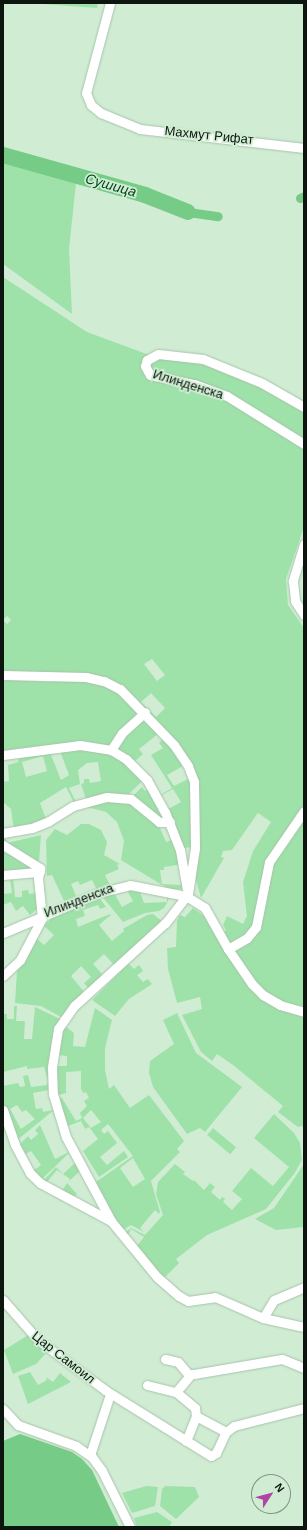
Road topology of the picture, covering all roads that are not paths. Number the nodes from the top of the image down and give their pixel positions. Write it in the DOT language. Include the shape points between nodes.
graph roads {
  1 [pos="110,3"];
  2 [pos="304,148"];
  3 [pos="304,407"];
  4 [pos="304,444"];
  5 [pos="304,544"];
  6 [pos="304,615"];
  7 [pos="3,675"];
  8 [pos="145,712"];
  9 [pos="111,750"];
  10 [pos="3,755"];
  11 [pos="304,811"];
  12 [pos="170,822"];
  13 [pos="3,834"];
  14 [pos="3,845"];
  15 [pos="40,872"];
  16 [pos="3,876"];
  17 [pos="187,895"];
  18 [pos="42,915"];
  19 [pos="3,933"];
  20 [pos="228,949"];
  21 [pos="3,976"];
  22 [pos="304,1012"];
  23 [pos="3,1110"];
  24 [pos="111,1221"];
  25 [pos="304,1287"];
  26 [pos="3,1300"];
  27 [pos="263,1318"];
  28 [pos="304,1327"];
  29 [pos="164,1359"];
  30 [pos="304,1368"];
  31 [pos="191,1374"];
  32 [pos="147,1385"];
  33 [pos="176,1392"];
  34 [pos="110,1394"];
  35 [pos="304,1408"];
  36 [pos="3,1409"];
  37 [pos="196,1416"];
  38 [pos="226,1432"];
  39 [pos="186,1441"];
  40 [pos="90,1455"];
  41 [pos="130,1527"];
  1 -- 2 [label="street, Махмут Рифат" via="86,93 91,105 116,121 140,129"];
  3 -- 4 [label="street, Илинденска" via="262,382 203,359 158,354 147,360 145,366 150,375 194,384 227,396"];
  5 -- 6 [label="street" via="293,581 295,600"];
  7 -- 8 [label="street" via="100,680 120,689"];
  8 -- 9 [label="street" via="122,733"];
  8 -- 17 [label="street" via="180,753 193,779 195,848"];
  9 -- 10 [label="street" via="72,746"];
  9 -- 12 [label="street" via="130,762 147,780"];
  11 -- 20 [label="street" via="269,862 256,926 247,938"];
  12 -- 13 [label="street" via="159,822 131,799 107,797 73,806 32,828"];
  12 -- 17 [label="street" via="180,850"];
  14 -- 15 [label="street" via="38,865"];
  15 -- 16 [label="street"];
  15 -- 18 [label="street" via="38,878"];
  17 -- 18 [label="street, Илинденска" via="123,885"];
  17 -- 20 [label="street, Илинденска" via="208,910"];
  17 -- 24 [label="street" via="165,923 69,1010 56,1035 52,1079 56,1111 73,1150"];
  18 -- 19 [label="street, Илинденска"];
  18 -- 21 [label="street" via="41,924 31,936 24,954 13,969"];
  20 -- 22 [label="street, Илинденска" via="252,984 263,995 280,1005"];
  23 -- 24 [label="street" via="15,1145 30,1173 40,1183"];
  24 -- 27 [label="street" via="157,1277 179,1296 188,1301 215,1297"];
  25 -- 27 [label="street" via="274,1300"];
  26 -- 34 [label="street, Цар Самоил" via="38,1340"];
  27 -- 28 [label="street"];
  29 -- 31 [label="street" via="178,1362"];
  30 -- 31 [label="street" via="282,1359"];
  31 -- 33 [label="street"];
  32 -- 33 [label="street"];
  33 -- 37 [label="street" via="195,1408"];
  34 -- 39 [label="street, Цар Самоил"];
  34 -- 40 [label="street"];
  35 -- 38 [label="street" via="243,1423"];
  36 -- 40 [label="street" via="18,1425 76,1446"];
  37 -- 38 [label="street"];
  37 -- 39 [label="street"];
  38 -- 39 [label="street, Цар Самоил" via="216,1453 209,1455"];
  40 -- 41 [label="street" via="102,1471"];
}
